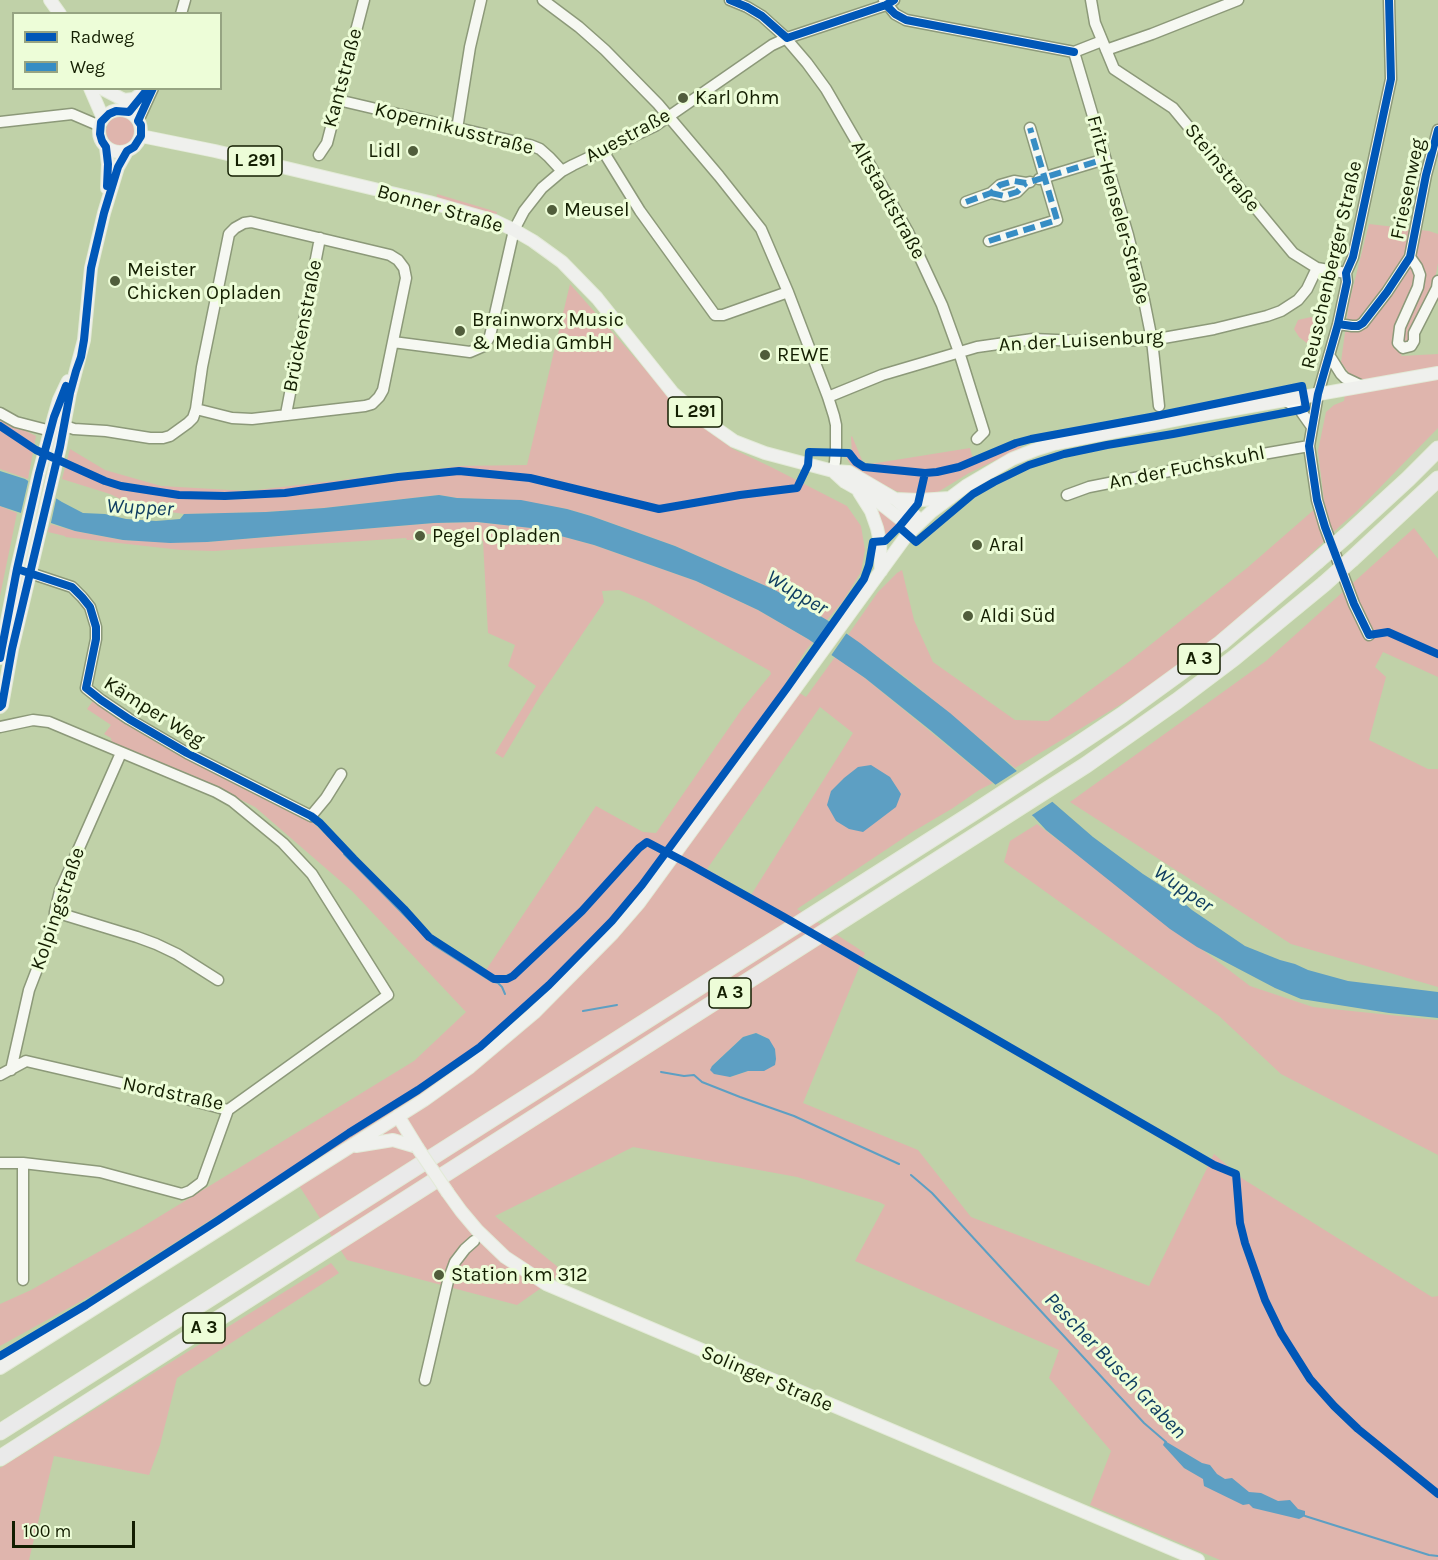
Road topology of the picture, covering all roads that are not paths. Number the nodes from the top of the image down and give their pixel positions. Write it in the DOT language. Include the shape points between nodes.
graph roads {
  1 [pos="364,0"];
  2 [pos="481,0"];
  3 [pos="543,0"];
  4 [pos="730,0"];
  5 [pos="1091,0"];
  6 [pos="1238,0"];
  7 [pos="1389,0"];
  8 [pos="888,2"];
  9 [pos="787,38"];
  10 [pos="1104,45"];
  11 [pos="1074,52"];
  12 [pos="91,90"];
  13 [pos="100,90"];
  14 [pos="103,90"];
  15 [pos="148,90"];
  16 [pos="148,90"];
  17 [pos="338,100"];
  18 [pos="116,111"];
  19 [pos="134,117"];
  20 [pos="668,117"];
  21 [pos="0,122"];
  22 [pos="101,122"];
  23 [pos="1030,128"];
  24 [pos="458,129"];
  25 [pos="1438,130"];
  26 [pos="141,136"];
  27 [pos="106,147"];
  28 [pos="127,151"];
  29 [pos="603,151"];
  30 [pos="319,155"];
  31 [pos="1105,159"];
  32 [pos="562,171"];
  33 [pos="1035,181"];
  34 [pos="966,202"];
  35 [pos="104,213"];
  36 [pos="514,230"];
  37 [pos="320,238"];
  38 [pos="989,241"];
  39 [pos="1410,257"];
  40 [pos="1317,268"];
  41 [pos="1346,273"];
  42 [pos="1438,281"];
  43 [pos="788,292"];
  44 [pos="1338,324"];
  45 [pos="1152,340"];
  46 [pos="393,342"];
  47 [pos="959,352"];
  48 [pos="1329,354"];
  49 [pos="76,371"];
  50 [pos="1438,373"];
  51 [pos="1362,386"];
  52 [pos="1318,394"];
  53 [pos="828,397"];
  54 [pos="1285,400"];
  55 [pos="1160,406"];
  56 [pos="196,409"];
  57 [pos="0,413"];
  58 [pos="286,414"];
  59 [pos="64,426"];
  60 [pos="1312,427"];
  61 [pos="51,431"];
  62 [pos="977,439"];
  63 [pos="1309,446"];
  64 [pos="1438,449"];
  65 [pos="833,471"];
  66 [pos="1438,479"];
  67 [pos="856,488"];
  68 [pos="1067,495"];
  69 [pos="950,498"];
  70 [pos="895,499"];
  71 [pos="917,525"];
  72 [pos="17,569"];
  73 [pos="881,571"];
  74 [pos="30,573"];
  75 [pos="1370,635"];
  76 [pos="0,658"];
  77 [pos="0,707"];
  78 [pos="0,727"];
  79 [pos="121,753"];
  80 [pos="341,774"];
  81 [pos="55,912"];
  82 [pos="218,980"];
  83 [pos="12,1070"];
  84 [pos="0,1075"];
  85 [pos="228,1110"];
  86 [pos="398,1116"];
  87 [pos="349,1147"];
  88 [pos="417,1147"];
  89 [pos="0,1163"];
  90 [pos="23,1163"];
  91 [pos="474,1241"];
  92 [pos="23,1280"];
  93 [pos="0,1368"];
  94 [pos="425,1380"];
  95 [pos="0,1432"];
  96 [pos="0,1458"];
  97 [pos="1198,1560"];
  1 -- 17 [label="street, Kantstraße"];
  2 -- 24 [label="street"];
  3 -- 20 [label="street" via="605,50"];
  4 -- 9 [label="street, Altstadtstraße" via="762,16"];
  5 -- 10 [label="street, Steinstraße"];
  6 -- 10 [label="street" via="1152,34"];
  7 -- 41 [label="street, Reuschenberger Straße" via="1391,80 1353,257"];
  8 -- 9 [label="street"];
  8 -- 11 [label="street" via="906,20"];
  9 -- 20 [label="street, Auestraße"];
  9 -- 47 [label="street, Altstadtstraße" via="826,89 908,232 934,285"];
  10 -- 11 [label="street"];
  10 -- 40 [label="street, Steinstraße" via="1114,69 1173,108 1283,243"];
  11 -- 31 [label="street, Fritz-Henseler-Straße"];
  12 -- 22 [label="main road"];
  13 -- 18 [label="main road" via="102,98"];
  14 -- 15 [label="main road" via="124,100"];
  16 -- 19 [label="street"];
  17 -- 24 [label="street, Kopernikusstraße"];
  17 -- 30 [label="street, Kantstraße" via="327,143"];
  18 -- 19 [label="main road"];
  18 -- 22 [label="main road"];
  19 -- 26 [label="main road" via="141,125"];
  20 -- 29 [label="street, Auestraße"];
  20 -- 43 [label="street" via="761,229"];
  21 -- 22 [label="street" via="72,114"];
  22 -- 27 [label="main road"];
  23 -- 33 [label="street"];
  24 -- 32 [label="street, Kopernikusstraße" via="540,149"];
  25 -- 39 [label="street, Friesenweg"];
  26 -- 28 [label="main road"];
  26 -- 36 [label="main road, Bonner Straße / L 291" via="429,202"];
  27 -- 28 [label="main road" via="120,153"];
  27 -- 35 [label="main road"];
  28 -- 35 [label="main road"];
  29 -- 32 [label="street, Auestraße"];
  29 -- 43 [label="street" via="640,211 717,316"];
  31 -- 33 [label="street"];
  31 -- 45 [label="street, Fritz-Henseler-Straße" via="1130,242"];
  32 -- 36 [label="street, Auestraße" via="542,188"];
  33 -- 34 [label="street" via="1004,196 991,193"];
  33 -- 38 [label="street" via="1057,220"];
  35 -- 49 [label="main road" via="91,268 84,340"];
  36 -- 46 [label="street, Auestraße" via="490,336 484,346 470,352"];
  36 -- 65 [label="main road, Bonner Straße / L 291" via="562,262 597,298 673,393 704,420 734,441"];
  37 -- 46 [label="street, Brückenstraße" via="390,255 404,268 406,278"];
  37 -- 56 [label="street" via="251,222 230,234"];
  37 -- 58 [label="street, Brückenstraße"];
  39 -- 42 [label="street, Friesenweg" via="1420,275 1400,327 1398,344 1403,348 1414,342 1414,333"];
  39 -- 44 [label="street, Friesenweg" via="1363,323"];
  40 -- 41 [label="street, Steinstraße"];
  40 -- 45 [label="street, An der Luisenburg" via="1298,300 1281,311"];
  41 -- 44 [label="street, Reuschenberger Straße"];
  43 -- 53 [label="street"];
  44 -- 48 [label="street, Reuschenberger Straße"];
  45 -- 47 [label="street, An der Luisenburg" via="1033,339"];
  45 -- 55 [label="street, Fritz-Henseler-Straße"];
  46 -- 58 [label="street, Brückenstraße" via="383,390 372,404"];
  47 -- 53 [label="street, An der Luisenburg" via="882,375"];
  47 -- 62 [label="street, Altstadtstraße" via="984,432"];
  48 -- 51 [label="street" via="1341,374"];
  48 -- 52 [label="street, Reuschenberger Straße"];
  49 -- 59 [label="main road"];
  49 -- 61 [label="main road" via="59,400"];
  50 -- 51 [label="main road"];
  51 -- 52 [label="main road"];
  52 -- 54 [label="main road"];
  52 -- 60 [label="street, Reuschenberger Straße"];
  53 -- 65 [label="street" via="836,424"];
  54 -- 60 [label="street" via="1300,410"];
  54 -- 69 [label="main road" via="1037,448"];
  56 -- 58 [label="street, Brückenstraße" via="232,418"];
  56 -- 59 [label="street" via="188,423 163,438"];
  57 -- 61 [label="street" via="16,422"];
  59 -- 74 [label="main road"];
  60 -- 63 [label="street, Reuschenberger Straße"];
  61 -- 72 [label="main road"];
  63 -- 68 [label="street, An der Fuchskuhl" via="1222,460"];
  63 -- 75 [label="street, Reuschenberger Straße" via="1325,527"];
  64 -- 95 [label="highway, A 3, bridge" via="1347,535 1221,643 1131,709"];
  65 -- 67 [label="main road, Bonner Straße / L 291"];
  65 -- 70 [label="main road, Bonner Straße / L 291" via="849,472"];
  66 -- 96 [label="highway, A 3, bridge" via="1324,584 1234,658 1086,765"];
  67 -- 71 [label="main road, Bonner Straße / L 291"];
  67 -- 73 [label="main road" via="878,528"];
  69 -- 70 [label="main road"];
  69 -- 71 [label="main road"];
  70 -- 71 [label="main road, Bonner Straße / L 291"];
  71 -- 73 [label="main road"];
  72 -- 74 [label="main road"];
  72 -- 76 [label="main road"];
  73 -- 86 [label="main road" via="613,933 498,1045"];
  74 -- 77 [label="main road"];
  74 -- 80 [label="street, Kämper Weg" via="72,587 90,608 96,639 86,688 129,719 311,816"];
  78 -- 79 [label="street" via="33,720 49,722"];
  79 -- 81 [label="street, Kolpingstraße" via="60,891"];
  79 -- 85 [label="street, Nordstraße" via="223,796 283,843 312,874 388,995"];
  81 -- 82 [label="street" via="156,944"];
  81 -- 83 [label="street, Kolpingstraße" via="54,925 29,990"];
  83 -- 84 [label="street, Nordstraße"];
  83 -- 85 [label="street, Nordstraße" via="26,1061"];
  85 -- 90 [label="street" via="202,1182 182,1194 100,1172"];
  86 -- 87 [label="main road"];
  86 -- 88 [label="main road, Solinger Straße"];
  87 -- 88 [label="main road" via="393,1140"];
  87 -- 93 [label="main road"];
  88 -- 97 [label="main road, Solinger Straße, bridge" via="481,1235 518,1267 546,1284"];
  89 -- 90 [label="street"];
  90 -- 92 [label="street"];
  91 -- 94 [label="street" via="455,1262 447,1281"];
}
